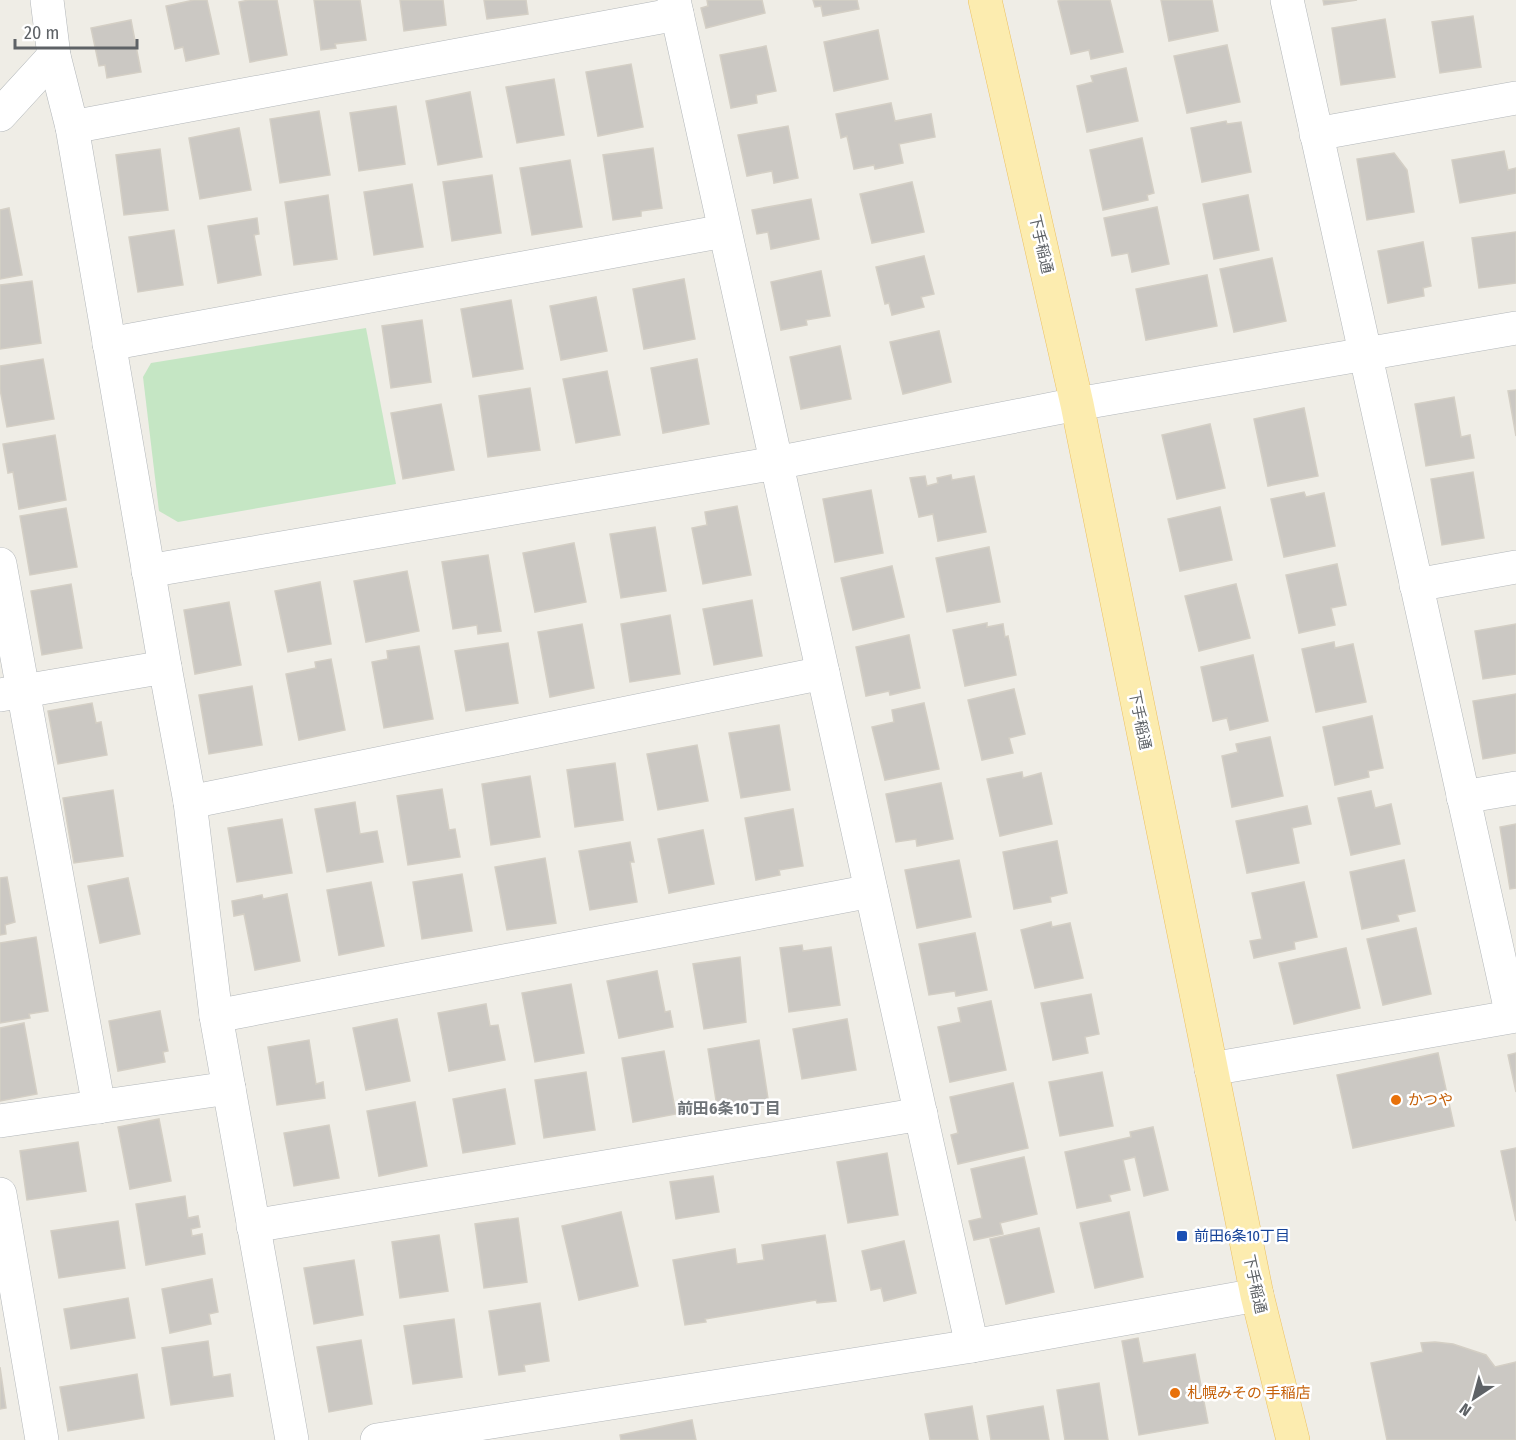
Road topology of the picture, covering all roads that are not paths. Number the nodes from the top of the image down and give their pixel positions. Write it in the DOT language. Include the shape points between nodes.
graph roads {
  1 [pos="47,0"];
  2 [pos="985,0"];
  3 [pos="1287,0"];
  4 [pos="675,7"];
  5 [pos="54,56"];
  6 [pos="1516,98"];
  7 [pos="0,115"];
  8 [pos="72,127"];
  9 [pos="1316,134"];
  10 [pos="724,231"];
  11 [pos="1516,328"];
  12 [pos="109,344"];
  13 [pos="1365,354"];
  14 [pos="1077,404"];
  15 [pos="776,463"];
  16 [pos="0,564"];
  17 [pos="1516,567"];
  18 [pos="148,571"];
  19 [pos="1416,585"];
  20 [pos="165,667"];
  21 [pos="823,673"];
  22 [pos="12,693"];
  23 [pos="1516,788"];
  24 [pos="1462,797"];
  25 [pos="190,802"];
  26 [pos="871,891"];
  27 [pos="216,1016"];
  28 [pos="1514,1016"];
  29 [pos="1211,1069"];
  30 [pos="229,1088"];
  31 [pos="99,1107"];
  32 [pos="921,1114"];
  33 [pos="0,1121"];
  34 [pos="0,1194"];
  35 [pos="254,1226"];
  36 [pos="1257,1295"];
  37 [pos="972,1346"];
  38 [pos="42,1440"];
  39 [pos="292,1440"];
  40 [pos="377,1440"];
  41 [pos="1293,1440"];
  1 -- 5 [label="street"];
  2 -- 14 [label="main road, 下手稲通"];
  3 -- 9 [label="street"];
  4 -- 8 [label="street"];
  4 -- 10 [label="street"];
  5 -- 7 [label="street"];
  5 -- 8 [label="street"];
  6 -- 9 [label="street"];
  8 -- 12 [label="street"];
  9 -- 13 [label="street"];
  10 -- 12 [label="street"];
  10 -- 15 [label="street"];
  11 -- 13 [label="street"];
  12 -- 18 [label="street"];
  13 -- 14 [label="street"];
  13 -- 19 [label="street"];
  14 -- 15 [label="street"];
  14 -- 29 [label="main road, 下手稲通"];
  15 -- 18 [label="street"];
  15 -- 21 [label="street"];
  16 -- 22 [label="street"];
  17 -- 19 [label="street"];
  18 -- 20 [label="street"];
  19 -- 24 [label="street"];
  20 -- 22 [label="street"];
  20 -- 25 [label="street"];
  21 -- 25 [label="street"];
  21 -- 26 [label="street"];
  22 -- 31 [label="street"];
  23 -- 24 [label="street"];
  24 -- 28 [label="street"];
  25 -- 27 [label="street"];
  26 -- 27 [label="street"];
  26 -- 32 [label="street"];
  27 -- 30 [label="street"];
  28 -- 29 [label="street"];
  29 -- 36 [label="main road, 下手稲通"];
  30 -- 31 [label="street"];
  30 -- 35 [label="street"];
  31 -- 33 [label="street"];
  32 -- 35 [label="street"];
  32 -- 37 [label="street"];
  34 -- 38 [label="street"];
  35 -- 39 [label="street"];
  36 -- 37 [label="street"];
  36 -- 41 [label="main road, 下手稲通"];
  37 -- 40 [label="street"];
}
